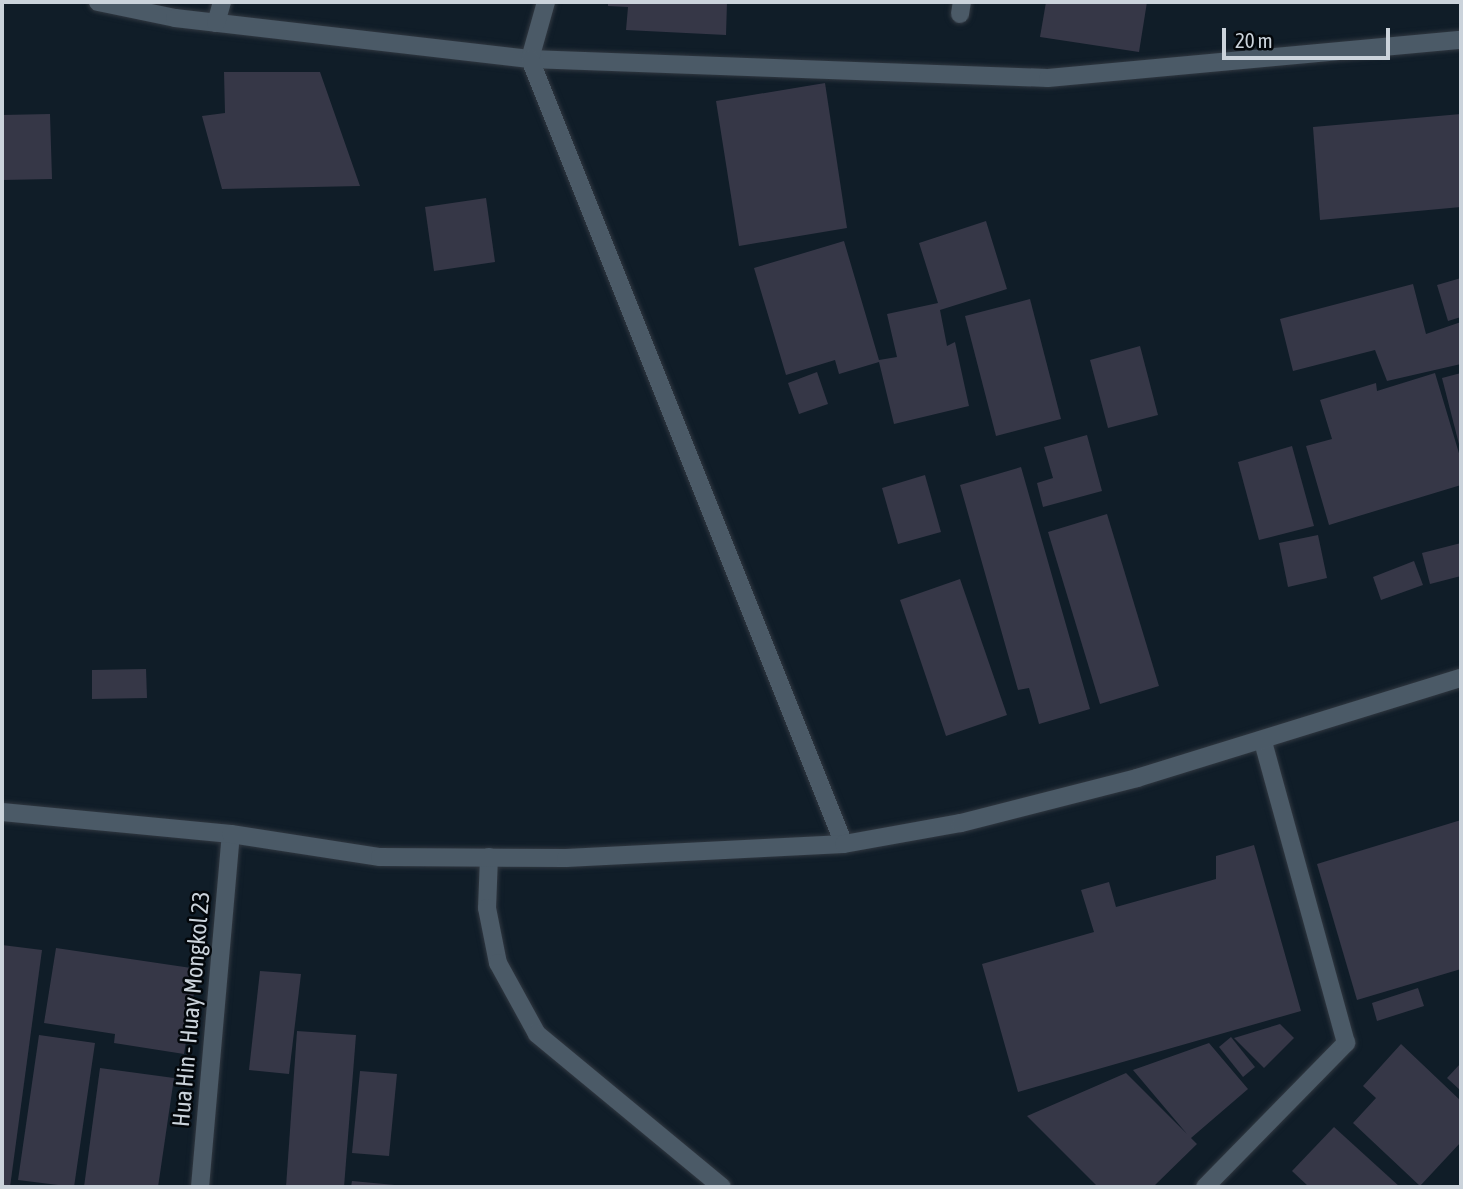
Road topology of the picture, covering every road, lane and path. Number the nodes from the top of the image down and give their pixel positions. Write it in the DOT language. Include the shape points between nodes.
graph roads {
  1 [pos="98,2"];
  2 [pos="222,2"];
  3 [pos="546,2"];
  4 [pos="216,23"];
  5 [pos="1461,40"];
  6 [pos="530,59"];
  7 [pos="1461,678"];
  8 [pos="1263,741"];
  9 [pos="2,812"];
  10 [pos="231,834"];
  11 [pos="844,844"];
  12 [pos="488,857"];
  13 [pos="200,1187"];
  14 [pos="722,1187"];
  15 [pos="1205,1187"];
  1 -- 4 [label="street"];
  2 -- 4 [label="street"];
  3 -- 6 [label="street"];
  4 -- 6 [label="street"];
  5 -- 6 [label="street" via="1048,78"];
  6 -- 11 [label="street"];
  7 -- 8 [label="street"];
  8 -- 11 [label="street" via="961,822"];
  8 -- 15 [label="street" via="1346,1043"];
  9 -- 10 [label="street"];
  10 -- 12 [label="street" via="380,858"];
  10 -- 13 [label="street, Hua Hin - Huay Mongkol 23"];
  11 -- 12 [label="street" via="566,858"];
  12 -- 14 [label="street" via="487,908 498,963 537,1034"];
}
